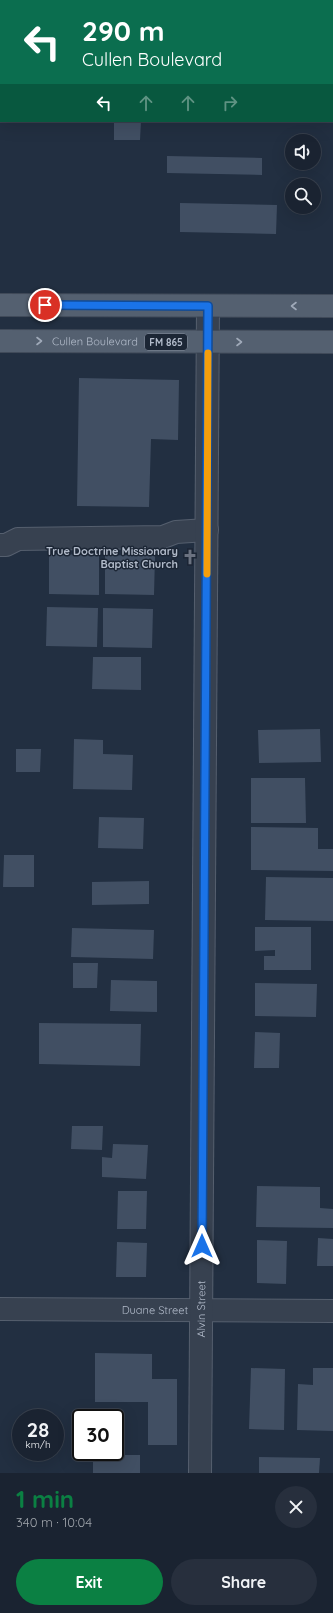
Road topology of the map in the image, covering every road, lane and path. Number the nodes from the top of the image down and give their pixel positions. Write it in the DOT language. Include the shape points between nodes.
graph roads {
  1 [pos="240,0"];
  2 [pos="283,0"];
  3 [pos="333,0"];
  4 [pos="0,305"];
  5 [pos="208,306"];
  6 [pos="333,306"];
  7 [pos="0,341"];
  8 [pos="208,342"];
  9 [pos="333,342"];
  10 [pos="207,530"];
  11 [pos="0,545"];
  12 [pos="0,1309"];
  13 [pos="201,1310"];
  14 [pos="333,1311"];
  15 [pos="200,1473"];
  1 -- 2 [label="street"];
  2 -- 3 [label="street"];
  4 -- 5 [label="main road"];
  6 -- 5 [label="main road, one-way"];
  5 -- 8 [label="street, Alvin Street"];
  7 -- 8 [label="main road, Cullen Boulevard / FM 865, one-way"];
  8 -- 9 [label="main road, Cullen Boulevard / FM 865, one-way"];
  8 -- 10 [label="street, Alvin Street"];
  10 -- 11 [label="street" via="176,532 162,537 18,538 6,545"];
  10 -- 13 [label="street, Alvin Street"];
  12 -- 13 [label="street, Duane Street"];
  13 -- 14 [label="street, Duane Street"];
  13 -- 15 [label="street, Alvin Street"];
}
